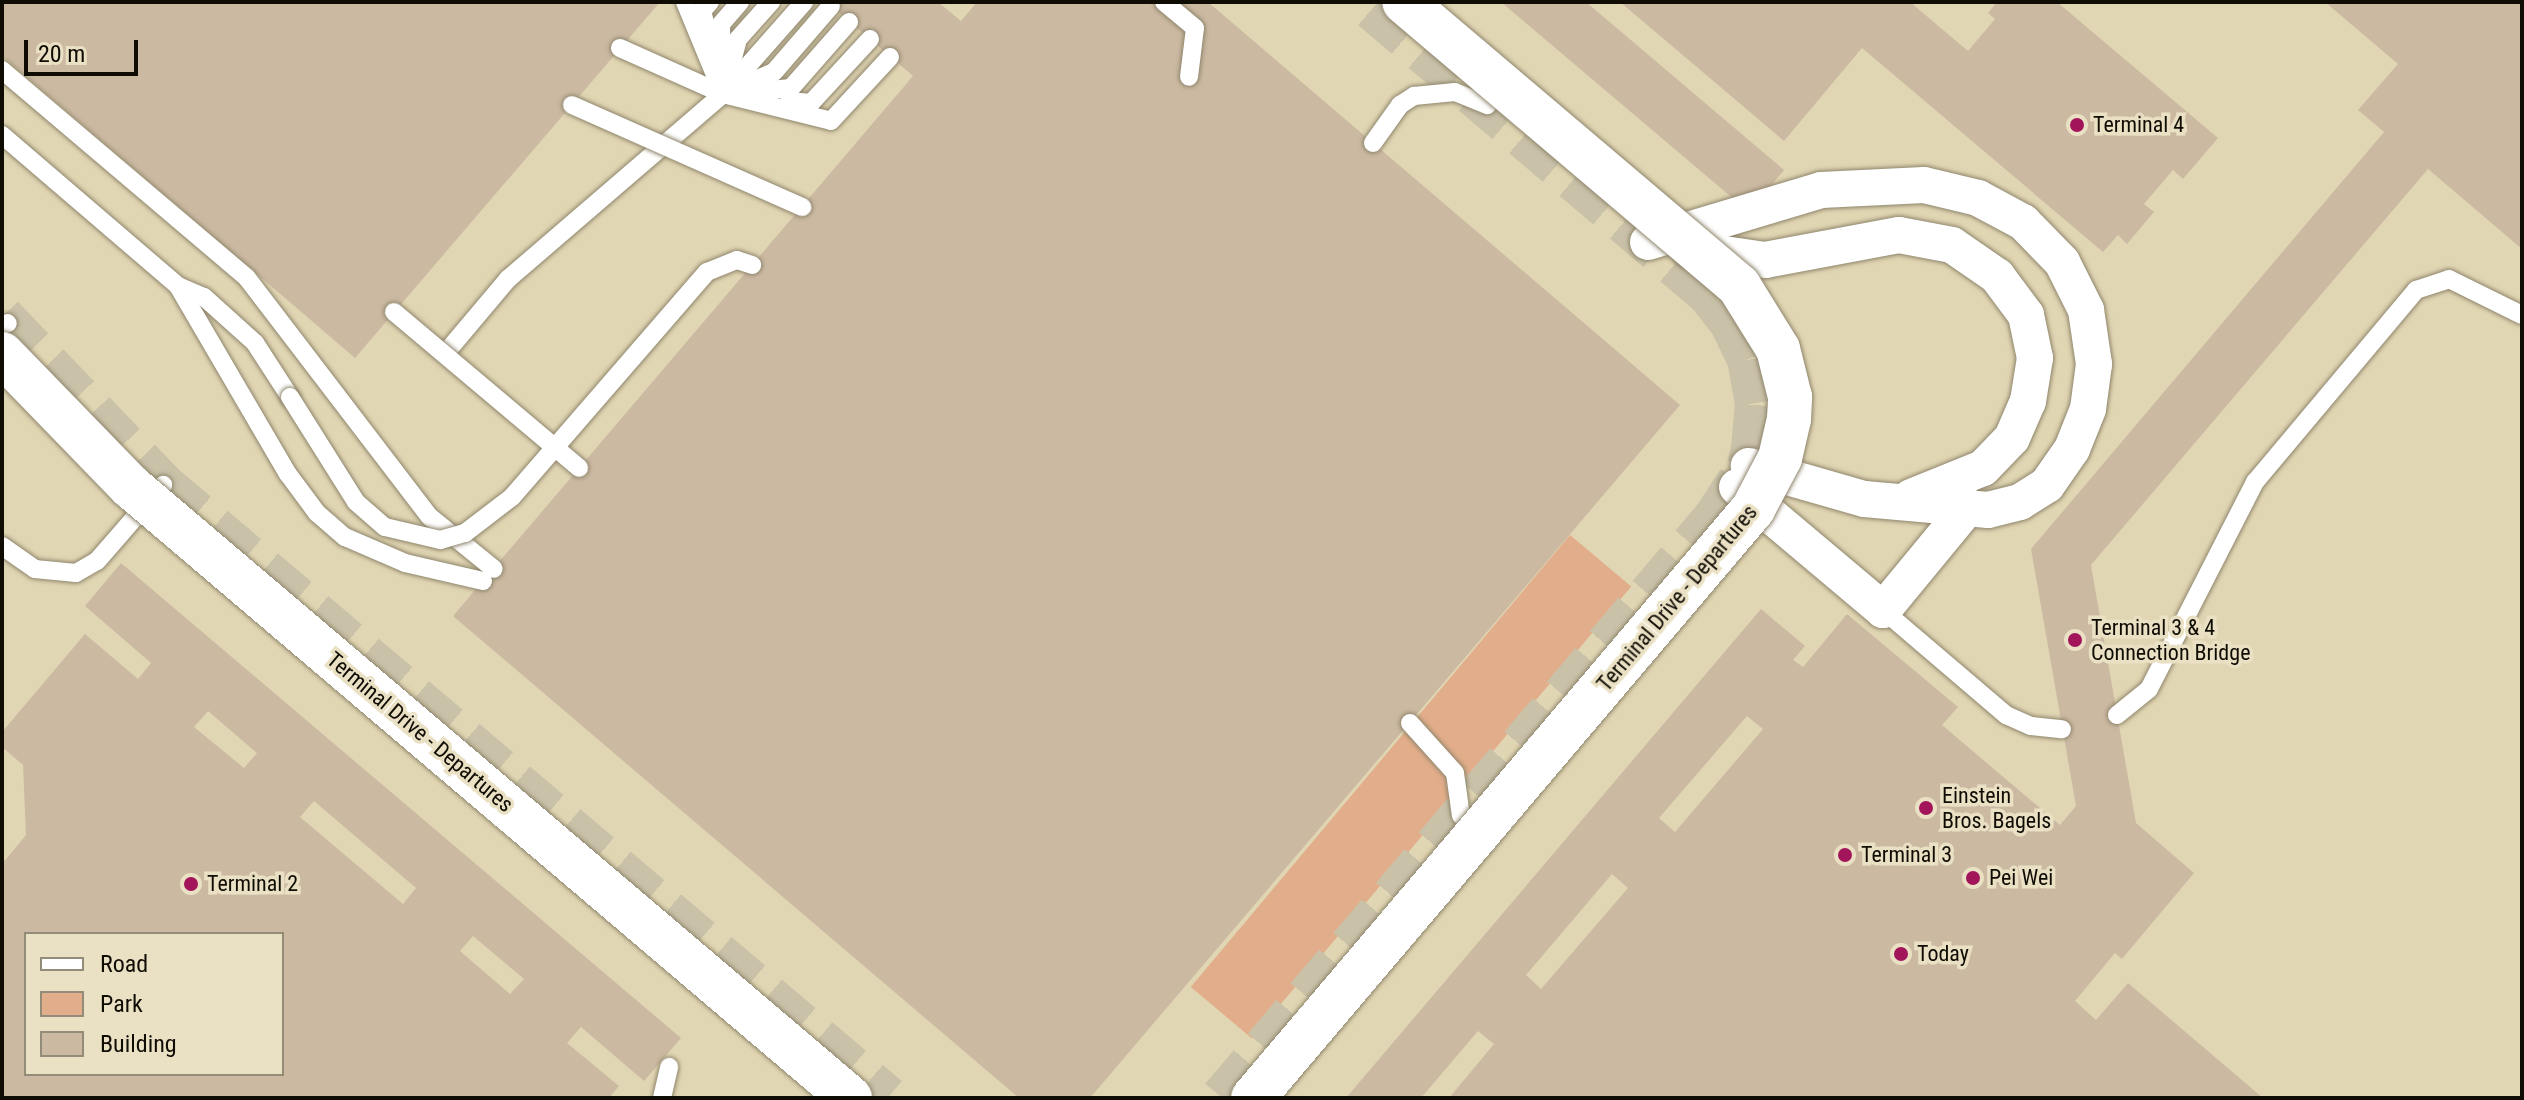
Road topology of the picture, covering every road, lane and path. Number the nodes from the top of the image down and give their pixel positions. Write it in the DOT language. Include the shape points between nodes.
graph roads {
  1 [pos="685,2"];
  2 [pos="710,2"];
  3 [pos="740,2"];
  4 [pos="771,2"];
  5 [pos="804,2"];
  6 [pos="1164,2"];
  7 [pos="1404,2"];
  8 [pos="831,6"];
  9 [pos="849,22"];
  10 [pos="870,39"];
  11 [pos="620,48"];
  12 [pos="890,57"];
  13 [pos="2,70"];
  14 [pos="1189,77"];
  15 [pos="723,94"];
  16 [pos="572,105"];
  17 [pos="1488,105"];
  18 [pos="2,135"];
  19 [pos="1373,143"];
  20 [pos="802,207"];
  21 [pos="752,265"];
  22 [pos="178,286"];
  23 [pos="2522,315"];
  24 [pos="4,334"];
  25 [pos="449,349"];
  26 [pos="163,485"];
  27 [pos="1898,502"];
  28 [pos="1968,507"];
  29 [pos="2,546"];
  30 [pos="1883,610"];
  31 [pos="2117,715"];
  32 [pos="1410,723"];
  33 [pos="2062,729"];
  34 [pos="1461,816"];
  35 [pos="669,1067"];
  36 [pos="662,1098"];
  37 [pos="850,1098"];
  38 [pos="1253,1098"];
  1 -- 15 [label="lane"];
  2 -- 15 [label="lane" via="702,11"];
  3 -- 15 [label="lane" via="721,24"];
  4 -- 15 [label="lane" via="738,39"];
  5 -- 15 [label="lane"];
  6 -- 14 [label="lane" via="1195,28"];
  7 -- 38 [label="street, Terminal Drive - Departures, bridge" via="1739,286 1778,349 1790,397 1789,419 1780,458 1753,509"];
  8 -- 15 [label="lane" via="774,72"];
  9 -- 15 [label="lane" via="791,88"];
  10 -- 15 [label="lane" via="811,103"];
  11 -- 15 [label="lane"];
  12 -- 15 [label="lane" via="831,121"];
  13 -- 22 [label="lane" via="247,278 430,517 488,575 405,563 345,537 317,513 288,474"];
  15 -- 25 [label="lane" via="508,279"];
  16 -- 20 [label="lane, bridge"];
  17 -- 19 [label="lane" via="1455,92 1414,96 1400,105"];
  18 -- 22 [label="lane"];
  21 -- 22 [label="lane, bridge" via="737,260 707,272 512,497 465,533 440,540 385,527 356,502 255,343 204,297"];
  23 -- 31 [label="lane" via="2449,279 2416,290 2255,482 2149,689"];
  24 -- 37 [label="street, Terminal Drive - Departures, bridge" via="130,486"];
  25 -- 25 [label="lane, bridge" via="396,310 581,466"];
  26 -- 29 [label="lane" via="97,561 76,573 35,569"];
  27 -- 28 [label="street"];
  27 -- 28 [label="street" via="1983,468 2012,438 2028,401 2035,358 2026,315 1997,276 1952,245 1899,235 1765,260 1648,242 1821,190 1875,186 1924,185 1978,198 2023,222 2062,262 2086,310 2094,364 2088,409 2072,449 2047,485 2020,502 1988,510"];
  27 -- 30 [label="street" via="1743,476"];
  28 -- 30 [label="street"];
  30 -- 33 [label="lane" via="2006,715 2031,726"];
  32 -- 34 [label="lane" via="1455,773"];
  35 -- 36 [label="lane"];
}
